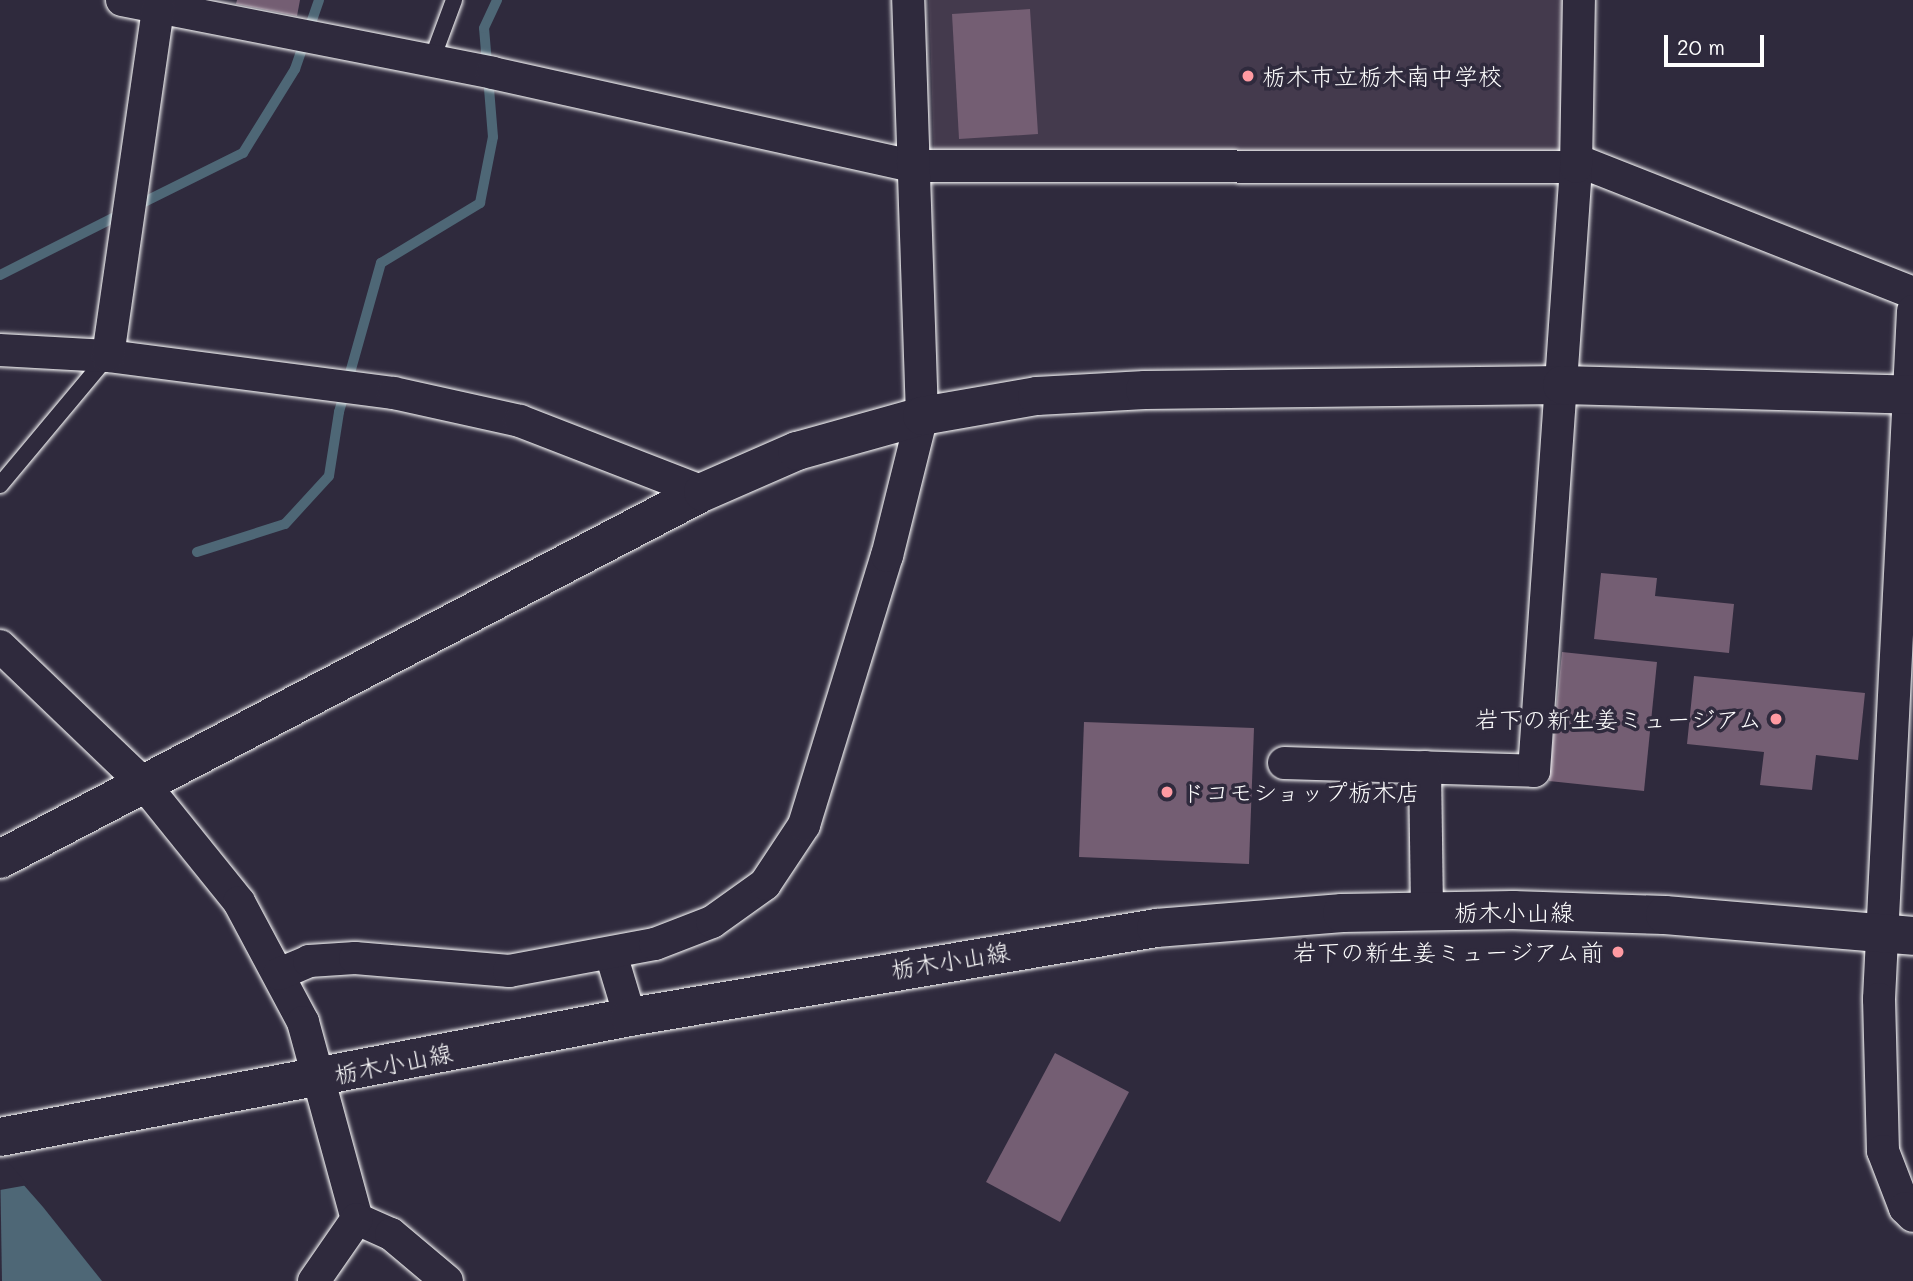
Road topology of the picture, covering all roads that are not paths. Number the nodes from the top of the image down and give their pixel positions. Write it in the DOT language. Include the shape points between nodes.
graph roads {
  1 [pos="122,0"];
  2 [pos="454,0"];
  3 [pos="908,0"];
  4 [pos="1579,0"];
  5 [pos="158,7"];
  6 [pos="445,65"];
  7 [pos="1576,164"];
  8 [pos="912,166"];
  9 [pos="1913,293"];
  10 [pos="1913,312"];
  11 [pos="0,350"];
  12 [pos="108,356"];
  13 [pos="1562,385"];
  14 [pos="1912,395"];
  15 [pos="922,416"];
  16 [pos="0,485"];
  17 [pos="703,492"];
  18 [pos="0,646"];
  19 [pos="1284,763"];
  20 [pos="1425,768"];
  21 [pos="143,783"];
  22 [pos="0,859"];
  23 [pos="1427,912"];
  24 [pos="1897,934"];
  25 [pos="611,954"];
  26 [pos="279,974"];
  27 [pos="630,1017"];
  28 [pos="321,1076"];
  29 [pos="5,1136"];
  30 [pos="1913,1216"];
  31 [pos="357,1219"];
  32 [pos="314,1281"];
  33 [pos="447,1281"];
  1 -- 5 [label="street"];
  2 -- 6 [label="lane"];
  3 -- 8 [label="street"];
  4 -- 7 [label="street"];
  5 -- 6 [label="street"];
  5 -- 12 [label="street"];
  6 -- 8 [label="street"];
  7 -- 8 [label="street"];
  7 -- 9 [label="street"];
  7 -- 13 [label="street"];
  8 -- 15 [label="street"];
  10 -- 14 [label="street"];
  11 -- 12 [label="street"];
  12 -- 16 [label="lane"];
  12 -- 17 [label="street" via="394,393 520,421"];
  13 -- 14 [label="street"];
  13 -- 15 [label="street" via="1145,390 1037,396"];
  13 -- 20 [label="street" via="1534,771"];
  14 -- 24 [label="street"];
  15 -- 17 [label="street" via="796,451"];
  15 -- 25 [label="street" via="887,556 804,825 765,884 712,922"];
  17 -- 21 [label="street"];
  18 -- 21 [label="street"];
  19 -- 20 [label="street"];
  20 -- 23 [label="street"];
  21 -- 22 [label="street"];
  21 -- 26 [label="street" via="239,902"];
  23 -- 24 [label="street, 栃木小山線" via="1665,915"];
  23 -- 27 [label="street, 栃木小山線" via="1156,928"];
  24 -- 30 [label="street" via="1883,1152 1905,1208"];
  25 -- 26 [label="street" via="509,971 320,960"];
  25 -- 27 [label="street"];
  26 -- 28 [label="street"];
  27 -- 28 [label="street, 栃木小山線"];
  28 -- 29 [label="street, 栃木小山線"];
  28 -- 31 [label="street"];
  31 -- 32 [label="street"];
  31 -- 33 [label="street" via="391,1234"];
}
